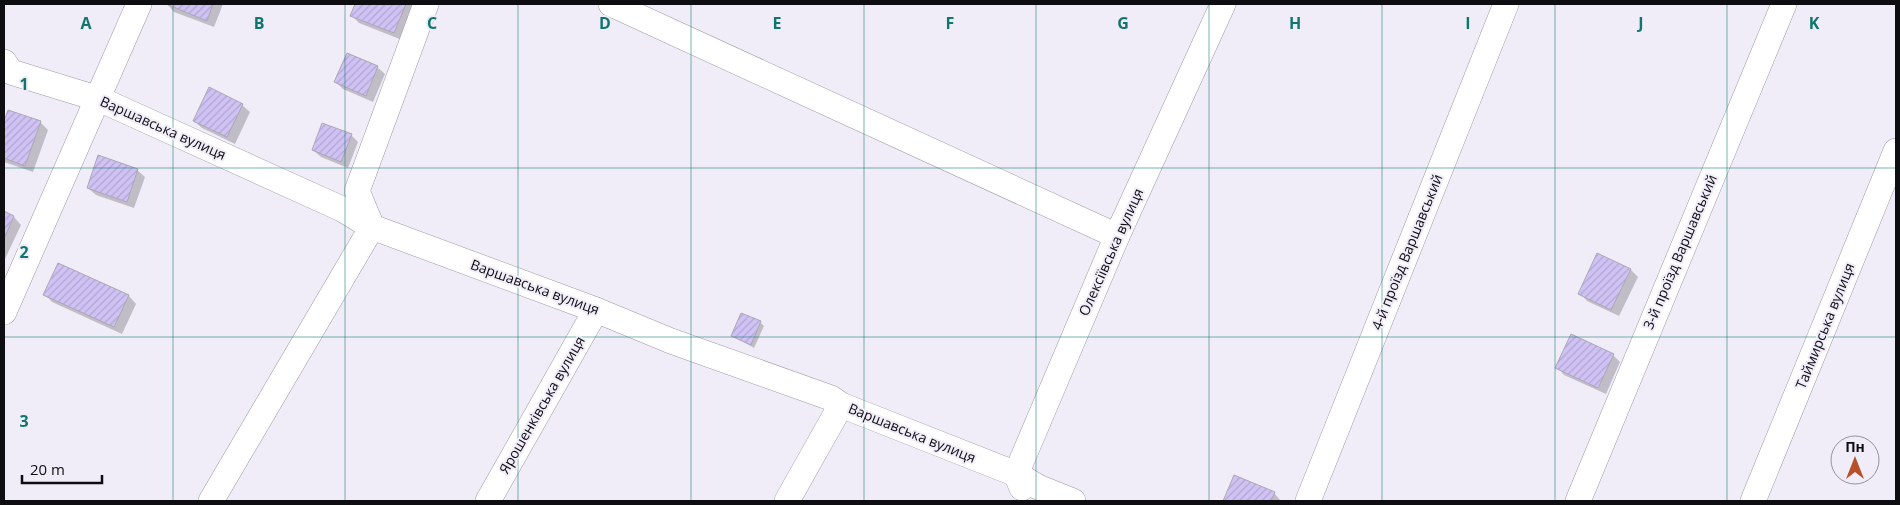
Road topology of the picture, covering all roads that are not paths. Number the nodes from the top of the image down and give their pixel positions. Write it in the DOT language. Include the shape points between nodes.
graph roads {
  1 [pos="139,4"];
  2 [pos="426,4"];
  3 [pos="611,4"];
  4 [pos="1223,4"];
  5 [pos="1506,4"];
  6 [pos="1784,4"];
  7 [pos="4,62"];
  8 [pos="99,99"];
  9 [pos="1896,151"];
  10 [pos="372,227"];
  11 [pos="1117,236"];
  12 [pos="596,310"];
  13 [pos="4,312"];
  14 [pos="841,405"];
  15 [pos="1016,474"];
  16 [pos="211,501"];
  17 [pos="488,501"];
  18 [pos="787,501"];
  19 [pos="1028,501"];
  20 [pos="1073,501"];
  21 [pos="1308,501"];
  22 [pos="1578,501"];
  23 [pos="1753,501"];
  1 -- 8 [label="street"];
  2 -- 10 [label="street" via="356,190"];
  3 -- 11 [label="street"];
  4 -- 11 [label="street, Олексіївська вулиця"];
  5 -- 21 [label="street, 4-й проїзд Варшавський"];
  6 -- 22 [label="street, 3-й проїзд Варшавський"];
  7 -- 8 [label="street, Варшавська вулиця" via="10,72"];
  8 -- 10 [label="street, Варшавська вулиця" via="342,209"];
  8 -- 13 [label="street"];
  9 -- 23 [label="street, Таймирська вулиця"];
  10 -- 12 [label="street, Варшавська вулиця"];
  10 -- 16 [label="street"];
  11 -- 15 [label="street, Олексіївська вулиця"];
  12 -- 14 [label="street, Варшавська вулиця" via="671,341 831,398"];
  12 -- 17 [label="street, Ярошенківська вулиця"];
  14 -- 15 [label="street, Варшавська вулиця"];
  14 -- 18 [label="street"];
  15 -- 19 [label="street"];
  15 -- 20 [label="street, Варшавська вулиця"];
}
